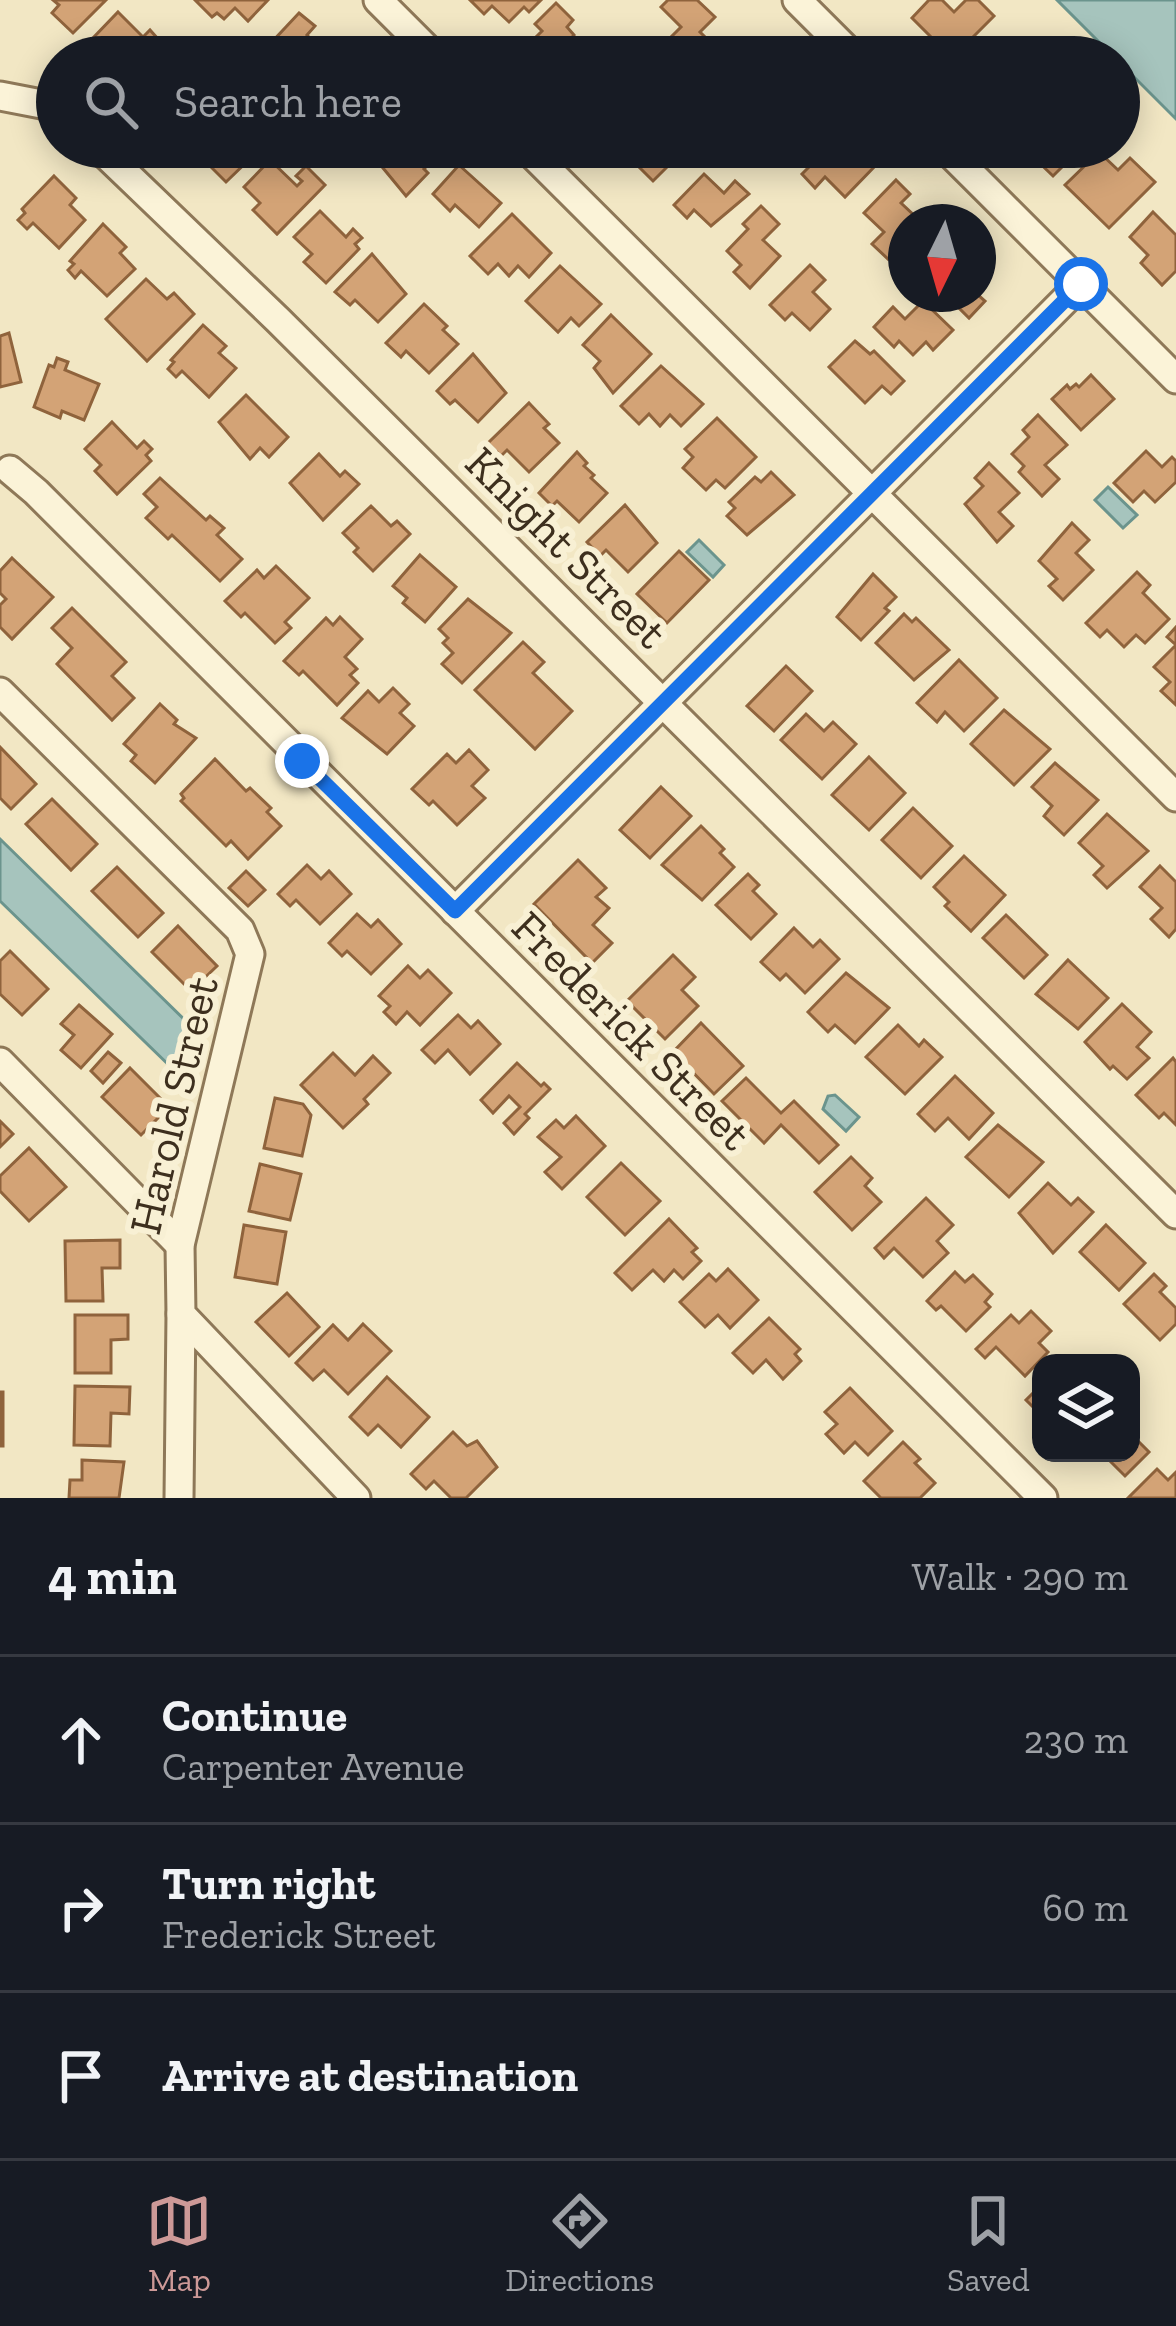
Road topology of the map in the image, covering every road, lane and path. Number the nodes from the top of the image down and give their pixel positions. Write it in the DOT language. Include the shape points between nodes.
graph roads {
  1 [pos="377,0"];
  2 [pos="797,0"];
  3 [pos="414,36"];
  4 [pos="833,36"];
  5 [pos="0,96"];
  6 [pos="36,103"];
  7 [pos="119,168"];
  8 [pos="546,168"];
  9 [pos="965,168"];
  10 [pos="1081,284"];
  11 [pos="1176,379"];
  12 [pos="10,470"];
  13 [pos="872,492"];
  14 [pos="0,692"];
  15 [pos="662,700"];
  16 [pos="1176,797"];
  17 [pos="455,911"];
  18 [pos="0,1062"];
  19 [pos="1176,1214"];
  20 [pos="180,1245"];
  21 [pos="181,1314"];
  22 [pos="179,1498"];
  23 [pos="356,1498"];
  24 [pos="1042,1498"];
  1 -- 3 [label="street"];
  2 -- 4 [label="street"];
  5 -- 6 [label="street"];
  7 -- 15 [label="street, Knight Street"];
  8 -- 13 [label="street"];
  9 -- 10 [label="street"];
  10 -- 11 [label="street"];
  10 -- 13 [label="street"];
  12 -- 17 [label="street, Frederick Street"];
  13 -- 15 [label="street"];
  13 -- 16 [label="street"];
  14 -- 20 [label="street, Harold Street" via="248,944"];
  15 -- 17 [label="street"];
  15 -- 19 [label="street, Knight Street"];
  17 -- 24 [label="street, Frederick Street"];
  18 -- 20 [label="street"];
  20 -- 21 [label="street, Harold Street"];
  21 -- 22 [label="street, Harold Street"];
  21 -- 23 [label="street"];
}
